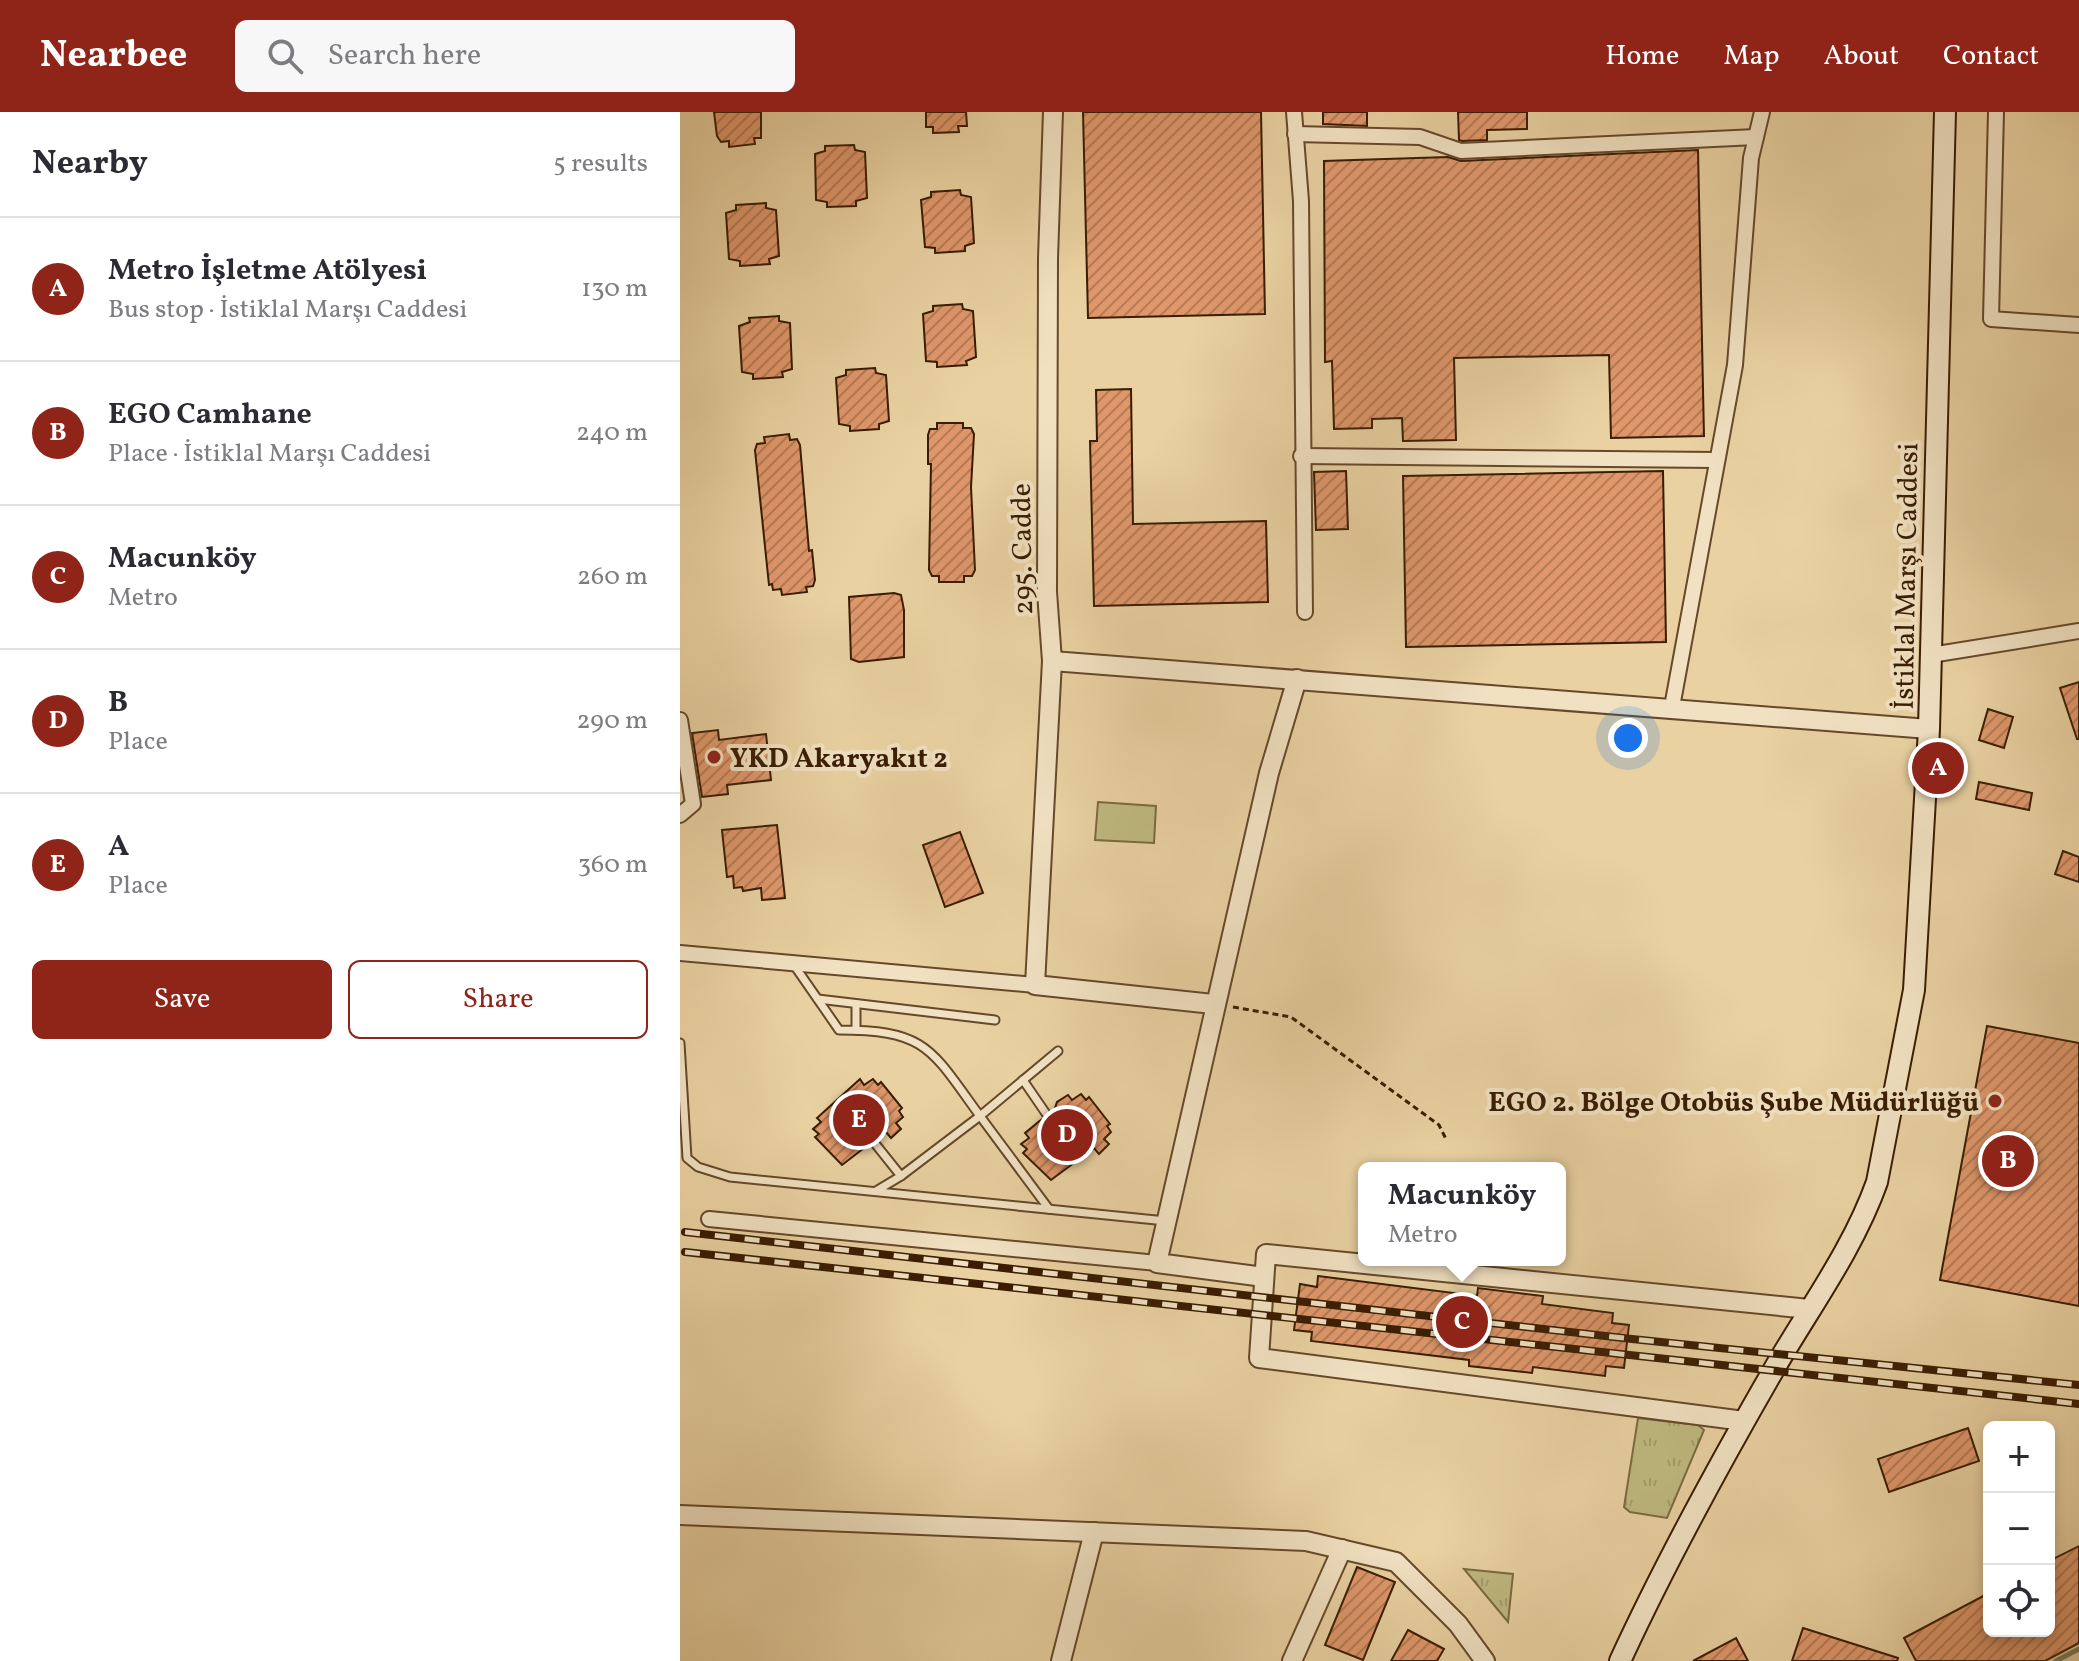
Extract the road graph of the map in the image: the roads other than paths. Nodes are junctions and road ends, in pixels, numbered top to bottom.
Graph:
1 (1053, 112) edge
2 (1294, 112) edge
3 (1762, 112) edge
4 (1945, 112) edge
5 (1996, 112) edge
6 (1295, 134) junction
7 (1756, 137) junction
8 (2079, 325) edge
9 (1301, 456) junction
10 (1717, 460) junction
11 (1305, 612) dead end
12 (2079, 631) edge
13 (1931, 655) junction
14 (1052, 661) junction
15 (1297, 679) junction
16 (1672, 707) junction
17 (680, 720) edge
18 (1929, 729) junction
19 (680, 815) edge
20 (680, 953) edge
21 (792, 963) junction
22 (1035, 985) junction
23 (818, 999) junction
24 (856, 1004) junction
25 (1213, 1004) junction
26 (995, 1020) dead end
27 (856, 1030) junction
28 (680, 1043) edge
29 (1058, 1051) dead end
30 (1023, 1080) junction
31 (1047, 1115) dead end
32 (980, 1116) junction
33 (873, 1141) dead end
34 (901, 1176) junction
35 (876, 1191) junction
36 (1049, 1209) junction
37 (709, 1219) dead end
38 (1166, 1221) junction
39 (1157, 1263) junction
40 (1358, 1263) edge
41 (1384, 1266) edge
42 (1264, 1277) junction
43 (1809, 1309) junction
44 (1744, 1421) junction
45 (680, 1515) edge
46 (1094, 1532) junction
47 (1342, 1549) junction
48 (1472, 1644) junction
49 (1061, 1661) edge
50 (1292, 1661) edge
51 (1463, 1661) edge
52 (1485, 1661) edge
53 (1620, 1661) edge

1 - 14 street, 295. Cadde
2 - 6 street
3 - 7 street
4 - 13 main road, İstiklal Marşı Caddesi
5 - 8 street
6 - 7 street
6 - 9 street
7 - 10 street
9 - 10 street
9 - 11 street
10 - 16 street
12 - 13 street
13 - 18 main road, İstiklal Marşı Caddesi
14 - 15 street
14 - 22 street, 295. Cadde
15 - 16 street
15 - 25 street
16 - 18 street
17 - 19 street
18 - 43 main road, İstiklal Marşı Caddesi
20 - 21 street
21 - 22 street
21 - 23 lane
22 - 25 street
23 - 24 lane
23 - 27 lane
24 - 26 lane
24 - 27 lane
25 - 38 street
27 - 32 lane
28 - 35 lane
29 - 30 lane
30 - 31 lane
30 - 32 lane
32 - 34 lane
32 - 36 lane
33 - 34 lane
34 - 35 lane
35 - 36 lane
36 - 38 lane
37 - 39 street
38 - 39 street
39 - 42 street
40 - 42 street
41 - 43 street
42 - 44 street
43 - 44 main road, İstiklal Marşı Caddesi
44 - 53 main road, İstiklal Marşı Caddesi
45 - 46 street
46 - 47 street
46 - 49 street
47 - 48 street
47 - 50 street
48 - 51 street
48 - 52 street

